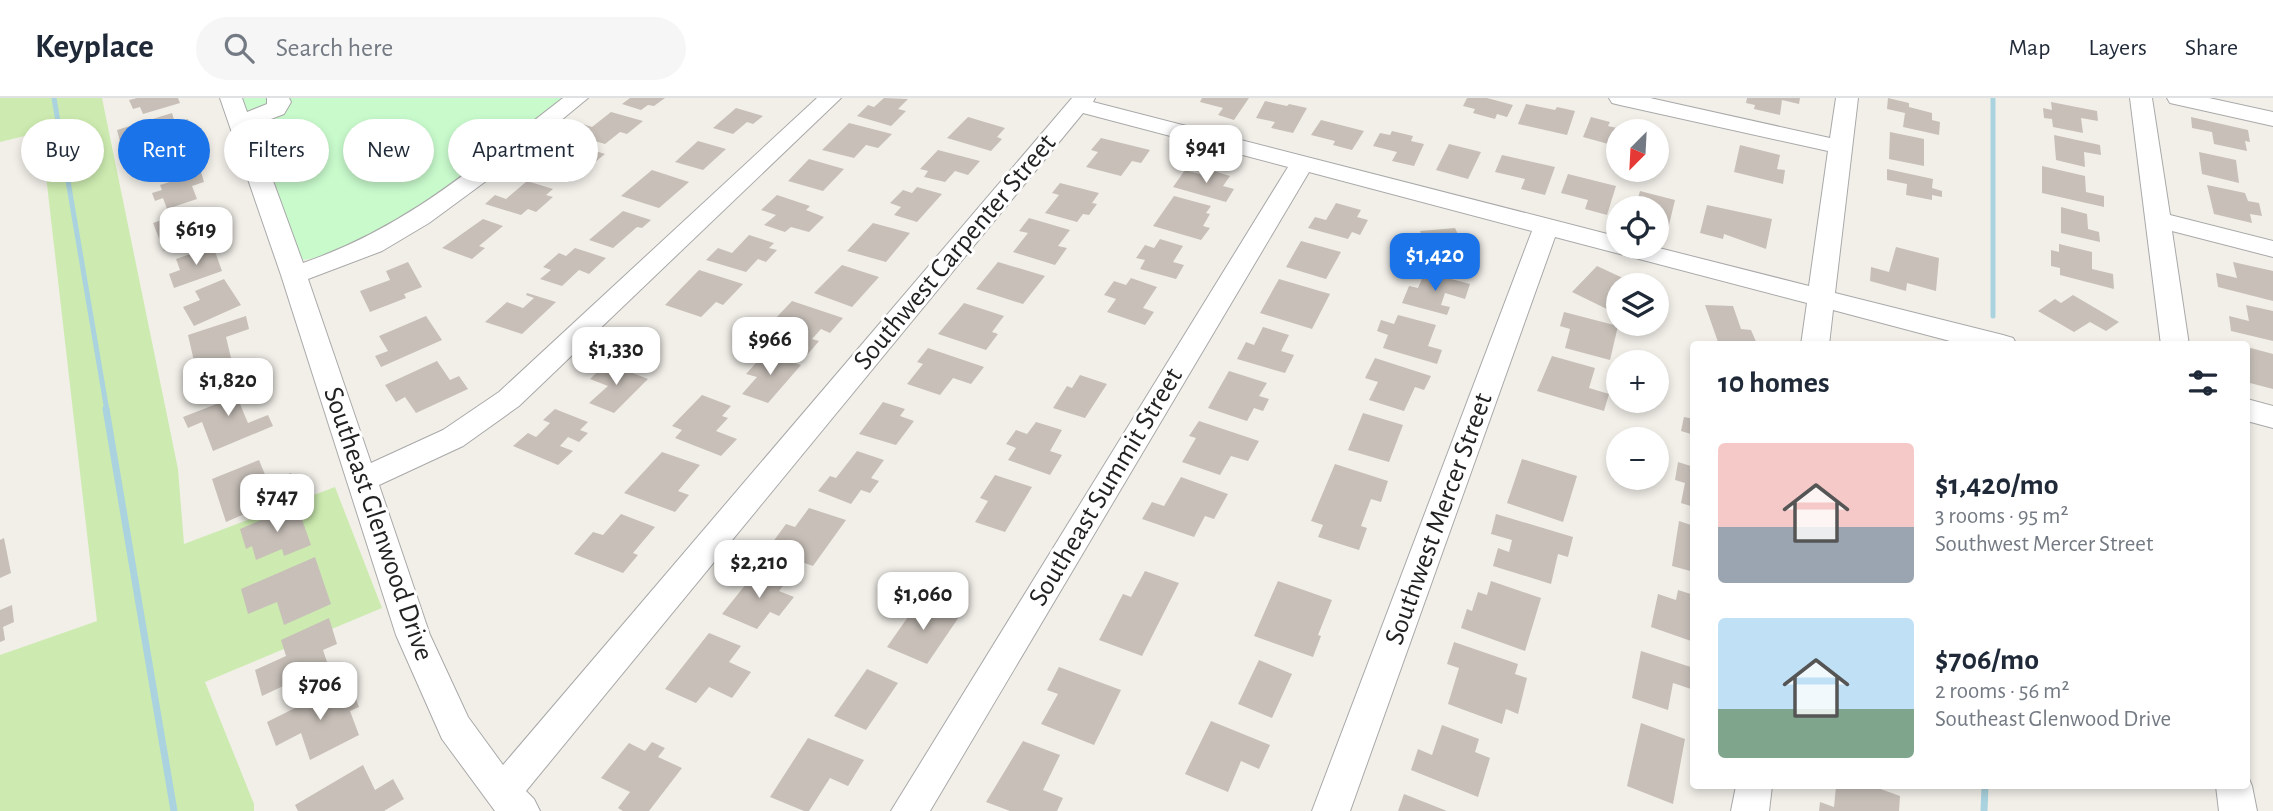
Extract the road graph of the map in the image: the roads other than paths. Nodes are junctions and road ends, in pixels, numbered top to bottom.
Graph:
1 (278, 98) edge
2 (577, 98) edge
3 (830, 98) edge
4 (1620, 98) edge
5 (1847, 98) edge
6 (2141, 98) edge
7 (2178, 98) edge
8 (1081, 101) edge
9 (236, 111) edge
10 (2273, 119) edge
11 (1840, 147) junction
12 (1302, 163) junction
13 (2158, 220) junction
14 (1546, 227) junction
15 (1606, 242) edge
16 (2273, 248) edge
17 (1669, 258) edge
18 (294, 275) junction
19 (1821, 297) junction
20 (1816, 341) edge
21 (1988, 341) edge
22 (2174, 341) edge
23 (2250, 411) edge
24 (2273, 417) edge
25 (362, 480) junction
26 (1754, 789) edge
27 (2234, 789) edge
28 (512, 802) edge
29 (910, 811) edge
30 (1331, 811) edge
31 (1750, 811) edge
32 (2238, 811) edge

1 - 9 street
2 - 18 street
3 - 25 street
4 - 11 street
5 - 11 street
6 - 13 street
7 - 10 street
8 - 12 street
8 - 28 street, Southwest Carpenter Street
9 - 18 street, Southeast Glenwood Drive
11 - 19 street
12 - 14 street
12 - 29 street, Southeast Summit Street
13 - 16 street
13 - 22 street
14 - 15 street
14 - 30 street, Southwest Mercer Street
17 - 19 street
18 - 25 street, Southeast Glenwood Drive
19 - 20 street
19 - 21 street
23 - 24 street
25 - 28 street, Southeast Glenwood Drive
26 - 31 street
27 - 32 street

